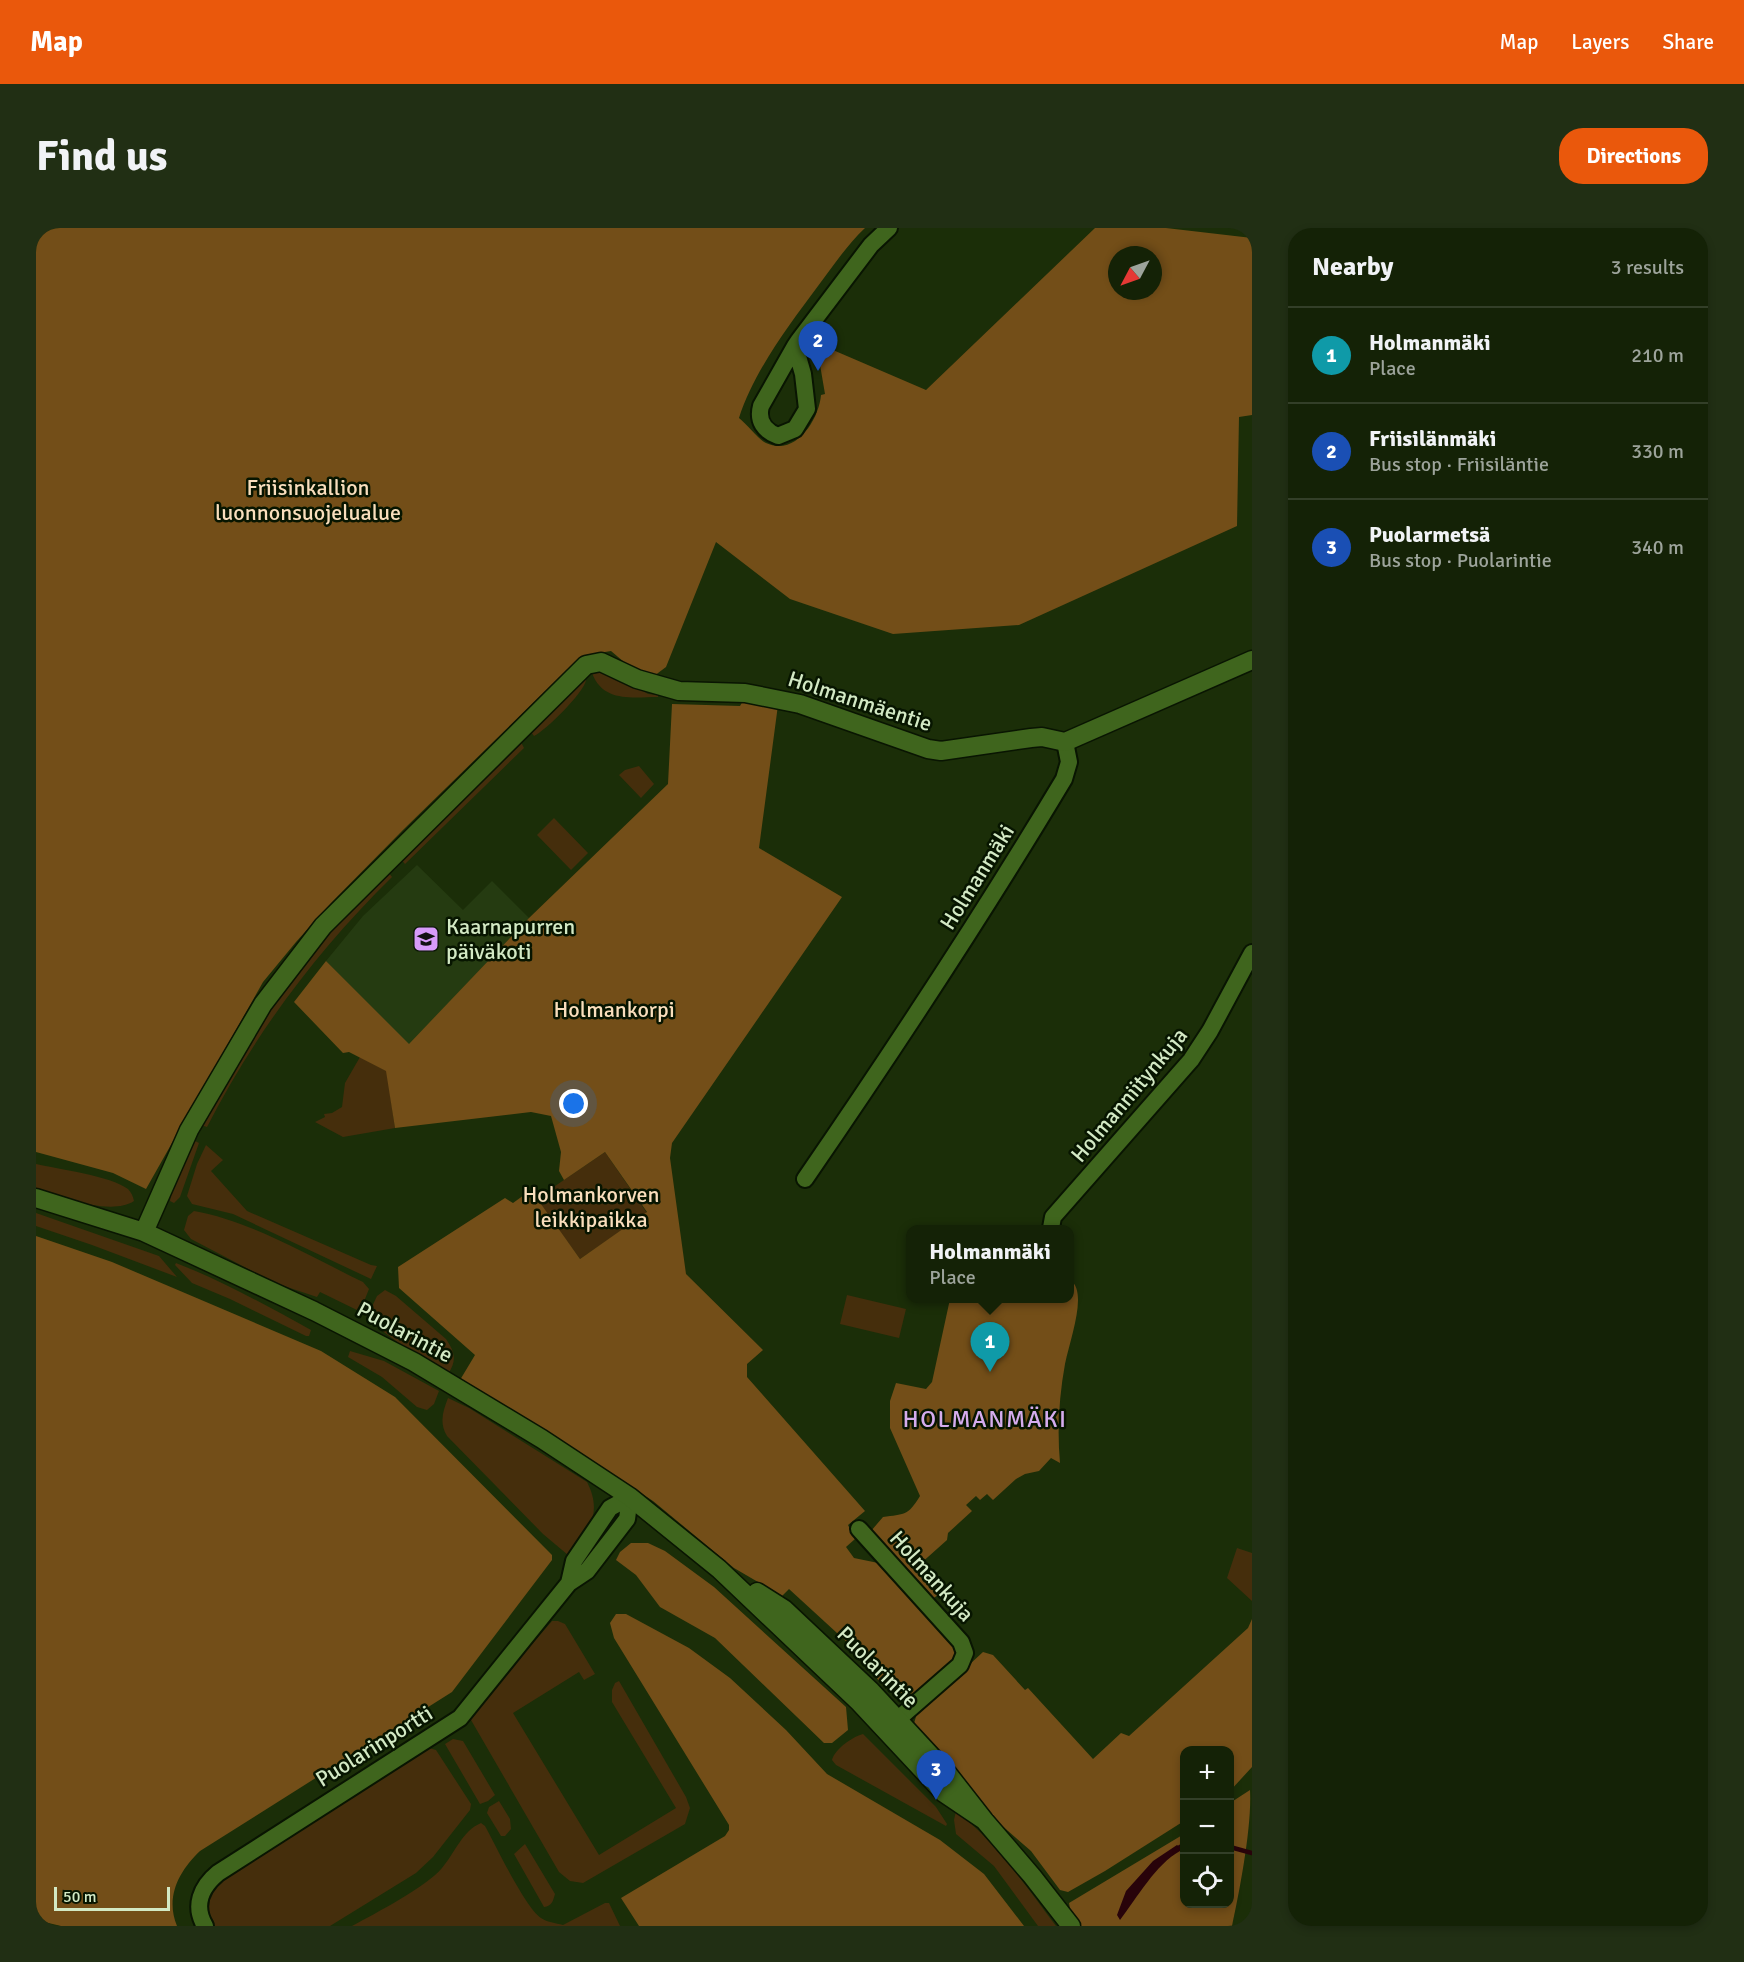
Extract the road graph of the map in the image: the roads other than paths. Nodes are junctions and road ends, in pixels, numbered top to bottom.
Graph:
1 (889, 228) edge
2 (795, 346) junction
3 (1252, 660) edge
4 (1065, 742) junction
5 (1252, 953) edge
6 (805, 1179) dead end
7 (36, 1198) edge
8 (1052, 1225) edge
9 (144, 1232) junction
10 (630, 1497) junction
11 (859, 1528) dead end
12 (892, 1724) junction
13 (205, 1926) edge
14 (1071, 1926) edge

1 - 2 street
2 - 2 street
3 - 4 street
4 - 6 street, Holmanmäki
4 - 9 street, Holmanmäentie
5 - 8 street, Holmanniitynkuja
7 - 9 street, Puolarintie
9 - 10 street, Puolarintie
10 - 12 street, Puolarintie
10 - 13 street, Puolarinportti
11 - 12 street, Holmankuja
12 - 14 street, Puolarintie

